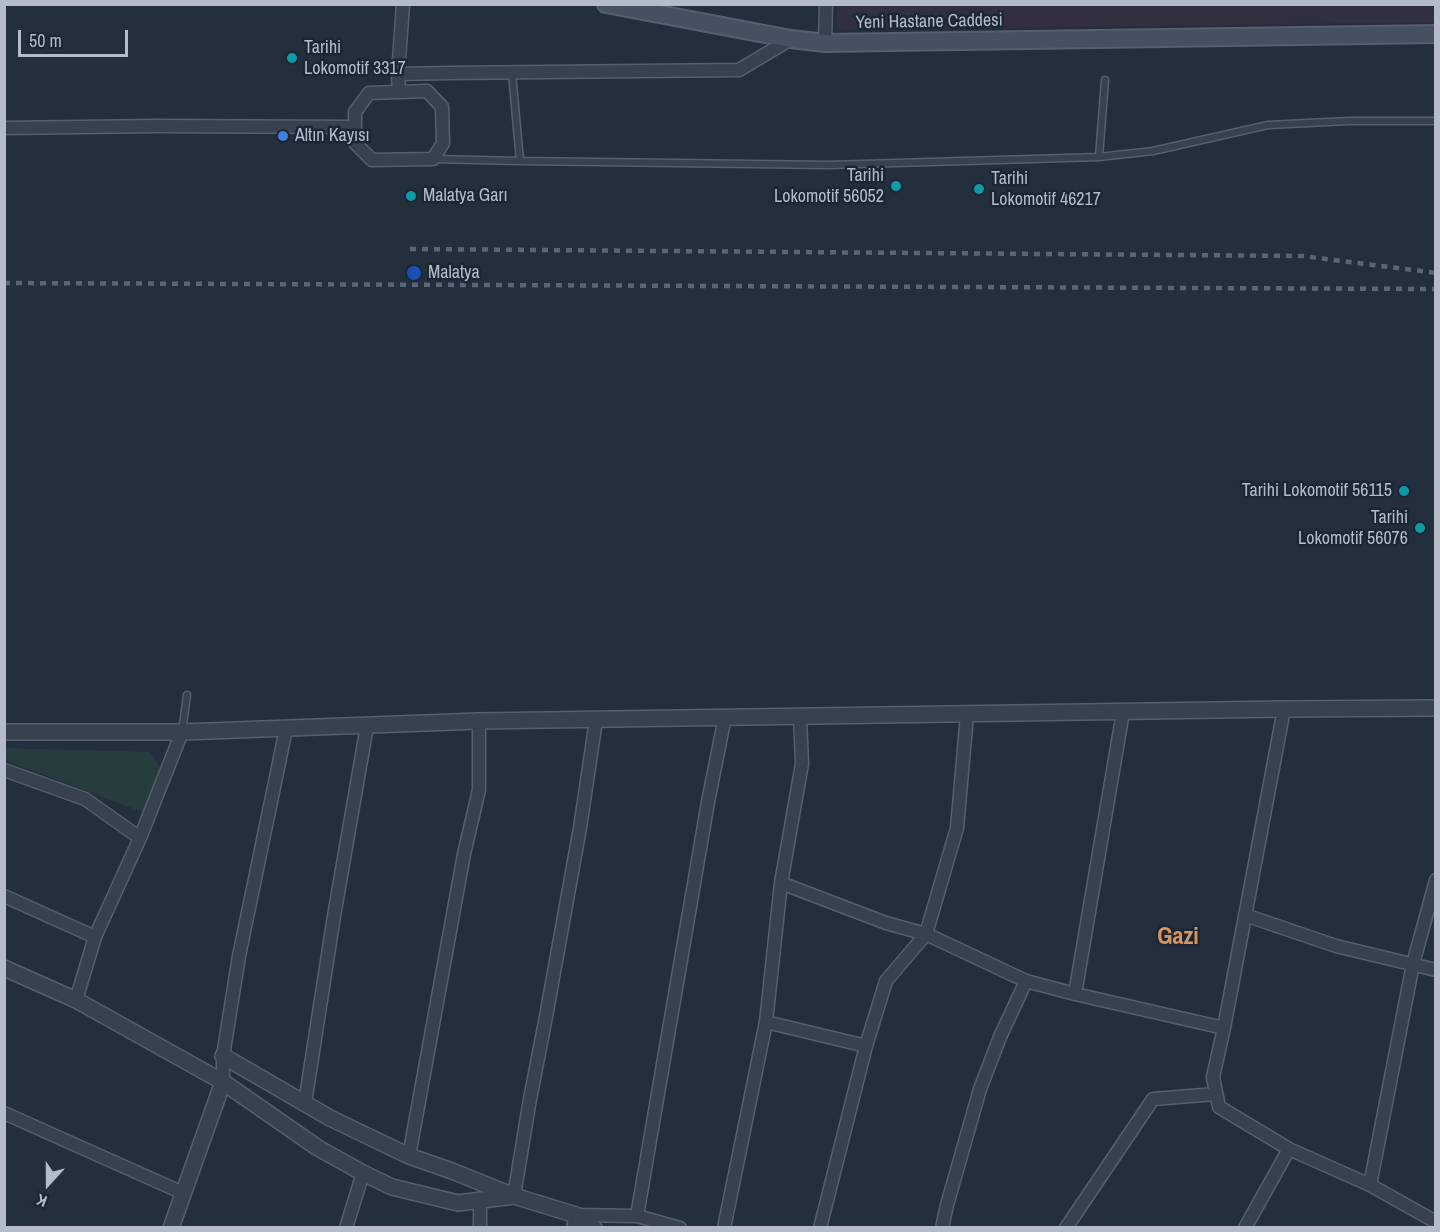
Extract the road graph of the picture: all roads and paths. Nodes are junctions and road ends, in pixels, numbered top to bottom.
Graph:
1 (404, 4) edge
2 (606, 4) edge
3 (826, 4) edge
4 (1436, 34) edge
5 (791, 39) junction
6 (825, 43) junction
7 (512, 73) junction
8 (398, 74) junction
9 (1106, 80) dead end
10 (399, 92) junction
11 (1436, 121) edge
12 (4, 128) edge
13 (355, 128) junction
14 (1099, 158) junction
15 (433, 159) junction
16 (520, 161) junction
17 (188, 695) dead end
18 (1436, 708) edge
19 (1284, 709) junction
20 (1123, 712) junction
21 (967, 715) junction
22 (725, 717) junction
23 (800, 717) junction
24 (596, 720) junction
25 (479, 721) junction
26 (367, 726) junction
27 (286, 729) junction
28 (4, 732) edge
29 (182, 732) junction
30 (4, 770) edge
31 (140, 838) junction
32 (1436, 880) edge
33 (781, 883) junction
34 (4, 896) edge
35 (1245, 915) junction
36 (926, 934) junction
37 (95, 937) junction
38 (1413, 964) junction
39 (4, 968) edge
40 (1436, 970) edge
41 (1026, 981) junction
42 (1075, 994) junction
43 (76, 1000) junction
44 (766, 1022) junction
45 (1224, 1028) junction
46 (866, 1046) junction
47 (223, 1056) junction
48 (223, 1082) junction
49 (1216, 1094) junction
50 (305, 1104) junction
51 (4, 1113) edge
52 (1289, 1149) junction
53 (409, 1156) junction
54 (363, 1173) junction
55 (1370, 1185) junction
56 (183, 1193) junction
57 (514, 1196) junction
58 (480, 1200) junction
59 (637, 1216) junction
60 (575, 1221) edge
61 (1436, 1222) edge
62 (171, 1227) edge
63 (346, 1227) edge
64 (480, 1227) edge
65 (594, 1227) edge
66 (680, 1227) edge
67 (724, 1227) edge
68 (820, 1227) edge
69 (942, 1227) edge
70 (1066, 1227) edge
71 (1245, 1227) edge

1 - 8 street
2 - 5 main road, Yeni Hastane Caddesi
3 - 6 street
4 - 6 main road, Yeni Hastane Caddesi
5 - 6 main road, Yeni Hastane Caddesi
5 - 7 street
7 - 8 street
7 - 16 lane
8 - 10 street
9 - 14 lane
10 - 13 street
10 - 15 street
11 - 14 lane
12 - 13 street
13 - 15 street
14 - 16 lane
15 - 16 lane
17 - 29 lane
18 - 19 street
19 - 20 street
19 - 35 street
20 - 21 street
20 - 42 street
21 - 23 street
21 - 36 street
22 - 23 street
22 - 24 street
22 - 59 street
23 - 33 street
24 - 25 street
24 - 57 street
25 - 26 street
25 - 53 street
26 - 27 street
26 - 50 street
27 - 29 street
27 - 47 street
28 - 29 street
29 - 31 street
30 - 31 street
31 - 37 street
32 - 38 street
33 - 36 street
33 - 44 street
34 - 37 street
35 - 38 street
35 - 45 street
36 - 41 street
36 - 46 street
37 - 43 street
38 - 40 street
38 - 55 street
39 - 43 street
41 - 42 street
41 - 69 street
42 - 45 street
43 - 48 street
44 - 46 street
44 - 67 street
45 - 49 street
46 - 68 street
47 - 48 street
47 - 50 street
48 - 54 street
48 - 56 street
49 - 52 street
49 - 70 street
50 - 53 street
51 - 56 street
52 - 55 street
52 - 71 street
53 - 57 street
54 - 58 street
54 - 63 street
55 - 61 street
56 - 62 street
57 - 58 street
57 - 60 street
58 - 64 street
59 - 60 street
59 - 66 street
60 - 65 street

